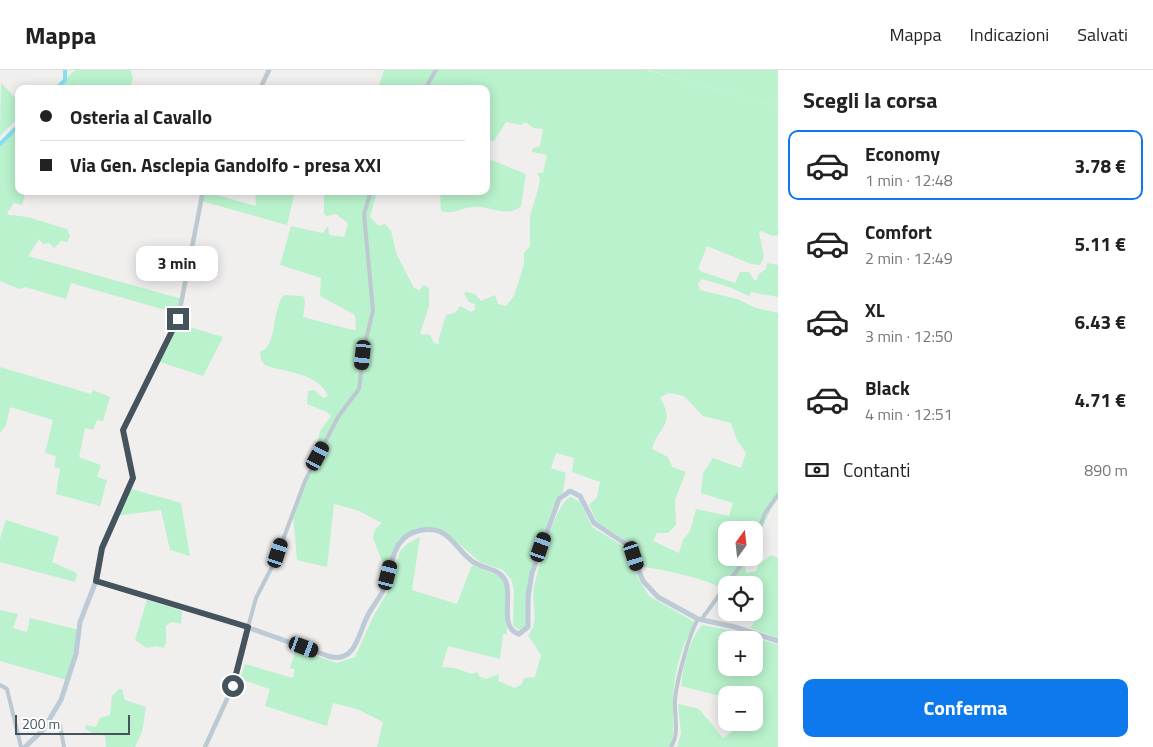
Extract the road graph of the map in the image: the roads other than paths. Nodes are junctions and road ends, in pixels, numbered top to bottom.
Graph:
1 (269, 70) edge
2 (436, 70) edge
3 (262, 85) edge
4 (427, 85) edge
5 (202, 195) edge
6 (370, 195) edge
7 (778, 495) edge
8 (762, 521) edge
9 (740, 566) edge
10 (96, 581) junction
11 (700, 620) junction
12 (248, 627) junction
13 (778, 641) edge
14 (0, 686) edge
15 (50, 720) junction
16 (21, 747) edge
17 (25, 747) edge
18 (64, 747) edge
19 (205, 747) edge
20 (671, 747) edge

1 - 3 street
2 - 4 street
5 - 10 street
6 - 12 street
7 - 8 street
9 - 11 street
10 - 12 main road
10 - 15 main road
11 - 12 main road
11 - 13 main road
11 - 20 street
12 - 19 street
14 - 16 street
15 - 17 main road
15 - 18 street

